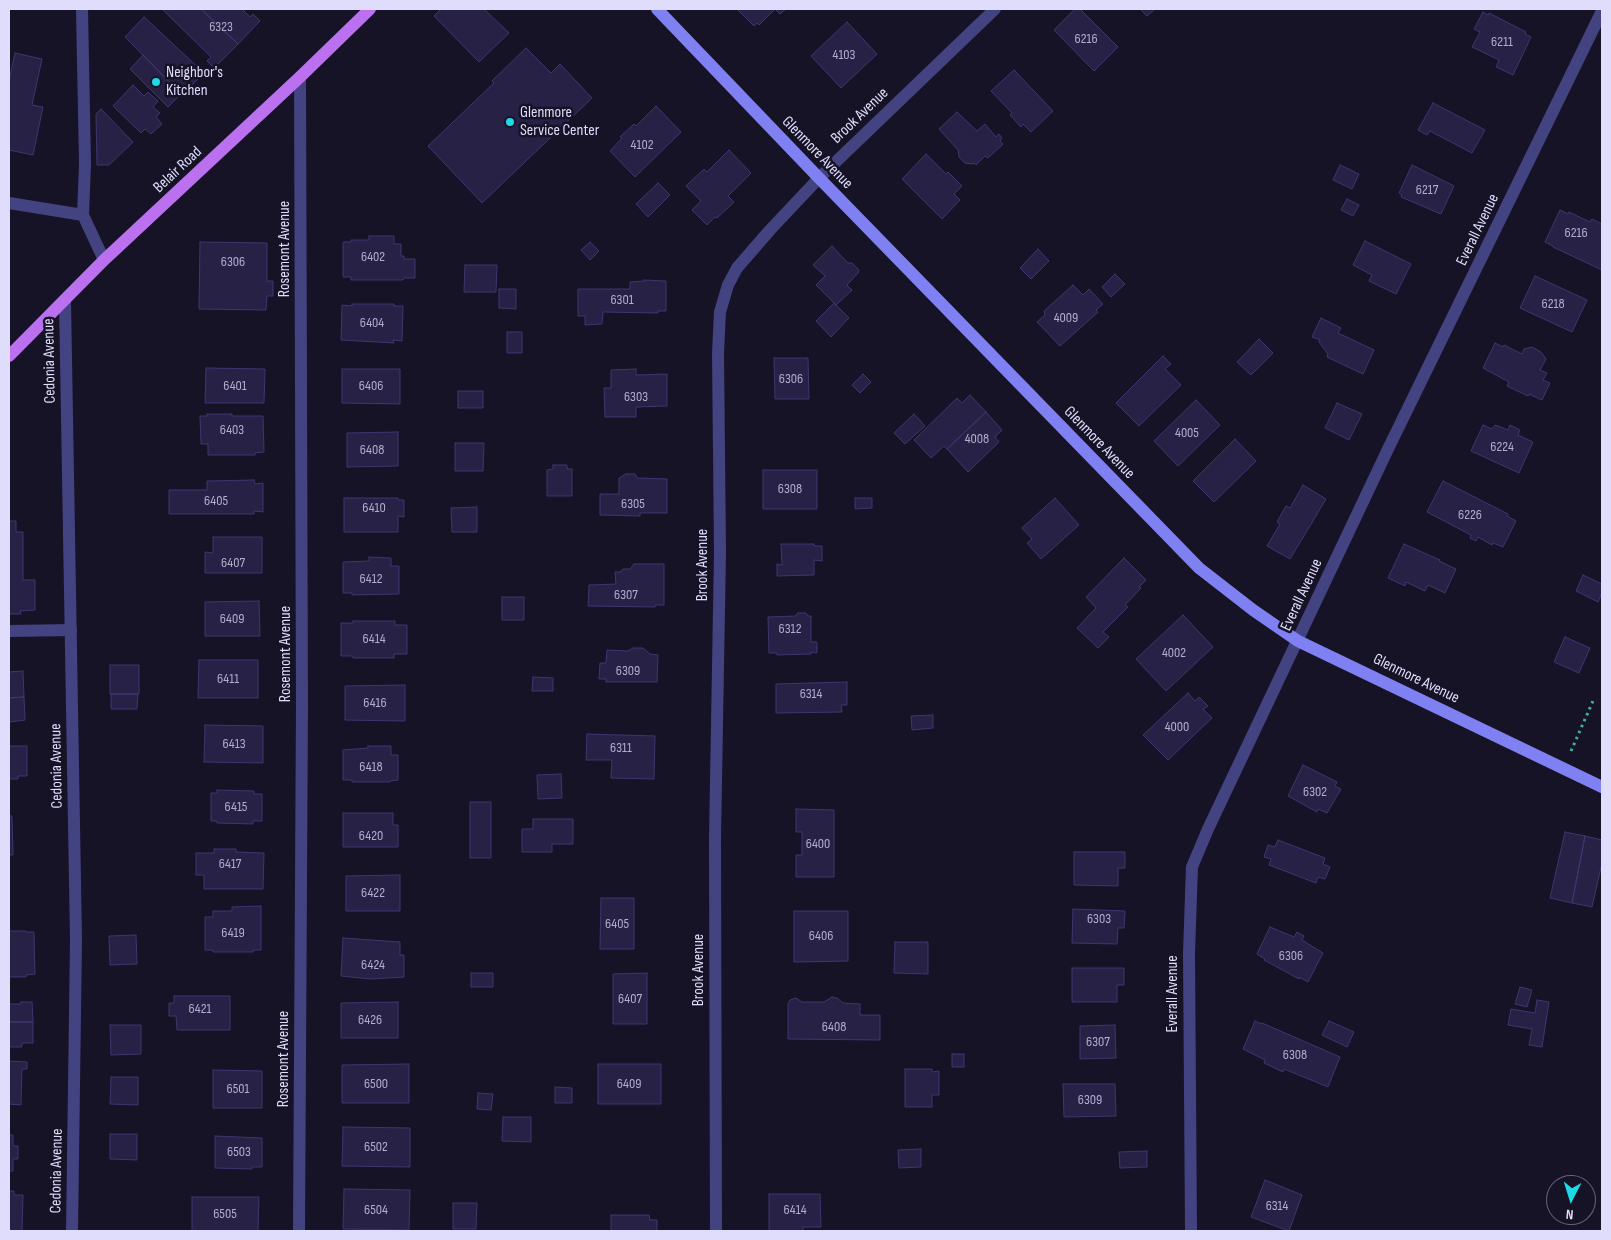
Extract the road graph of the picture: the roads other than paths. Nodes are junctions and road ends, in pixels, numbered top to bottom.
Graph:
1 (82, 9) edge
2 (370, 9) edge
3 (656, 9) edge
4 (995, 9) edge
5 (1602, 10) edge
6 (300, 78) junction
7 (819, 178) junction
8 (9, 203) edge
9 (83, 215) junction
10 (104, 260) junction
11 (65, 300) junction
12 (9, 356) edge
13 (71, 630) junction
14 (9, 631) edge
15 (1298, 641) junction
16 (1602, 787) edge
17 (72, 1231) edge
18 (299, 1231) edge
19 (716, 1231) edge
20 (1191, 1231) edge

1 - 9 street
2 - 6 main road, Belair Road
3 - 7 street, Glenmore Avenue
4 - 7 street, Brook Avenue
5 - 15 street, Everall Avenue
6 - 10 main road, Belair Road
6 - 18 street, Rosemont Avenue
7 - 15 street, Glenmore Avenue
7 - 19 street, Brook Avenue
8 - 9 street
9 - 10 street
10 - 11 main road, Belair Road
11 - 12 main road, Belair Road
11 - 13 street, Cedonia Avenue
13 - 14 street
13 - 17 street, Cedonia Avenue
15 - 16 street, Glenmore Avenue
15 - 20 street, Everall Avenue

